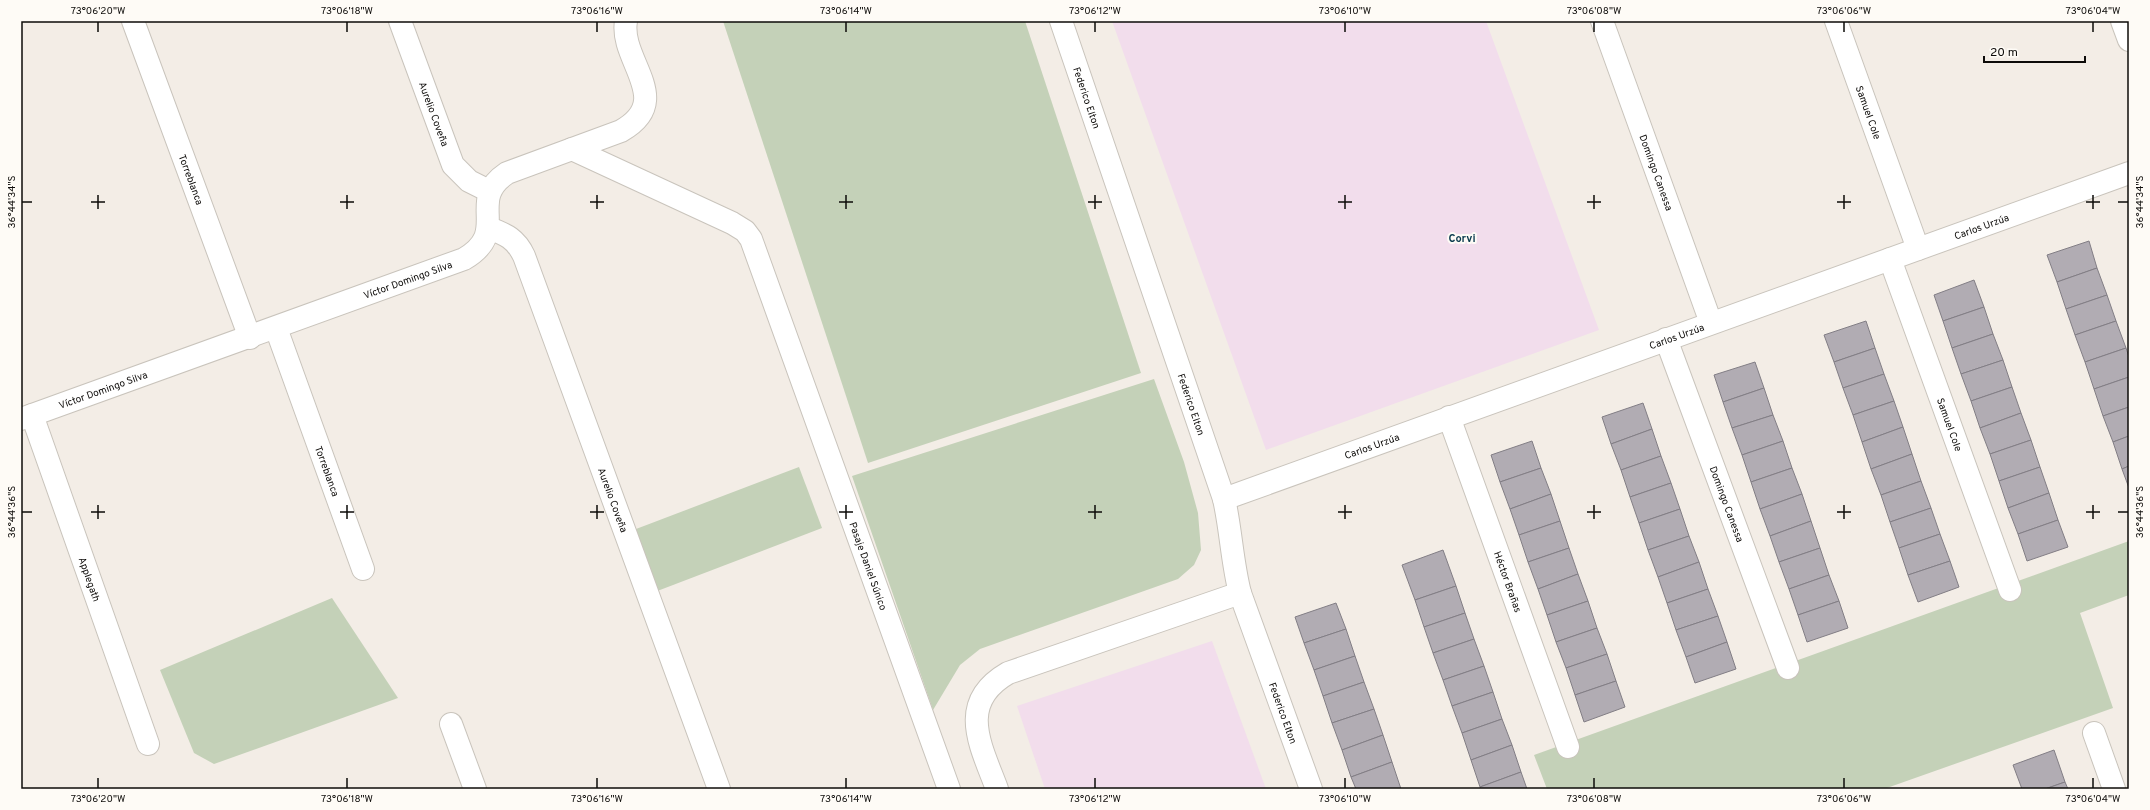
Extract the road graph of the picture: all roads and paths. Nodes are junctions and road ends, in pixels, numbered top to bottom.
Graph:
1 (133, 21) edge
2 (400, 21) edge
3 (626, 21) edge
4 (1061, 21) edge
5 (1602, 21) edge
6 (1836, 21) edge
7 (2122, 21) edge
8 (2129, 40) edge
9 (572, 149) junction
10 (2129, 173) edge
11 (489, 191) junction
12 (488, 228) junction
13 (1918, 249) junction
14 (1890, 259) junction
15 (1711, 323) junction
16 (276, 328) junction
17 (250, 338) junction
18 (1666, 339) junction
19 (26, 417) edge
20 (1449, 417) junction
21 (1224, 499) junction
22 (363, 569) dead end
23 (2010, 590) dead end
24 (1240, 592) junction
25 (1788, 668) dead end
26 (451, 724) dead end
27 (2094, 733) dead end
28 (148, 744) dead end
29 (1568, 746) dead end
30 (475, 789) edge
31 (720, 789) edge
32 (949, 789) edge
33 (997, 789) edge
34 (1310, 789) edge
35 (2114, 789) edge

1 - 17 street, Torreblanca
2 - 11 street, Aurelio Coveña
3 - 9 street
4 - 21 street, Federico Elton
5 - 15 street, Domingo Canessa
6 - 13 street, Samuel Cole
7 - 8 street
9 - 11 street
9 - 32 street, Pasaje Daniel Súnico
10 - 13 street, Carlos Urzúa
11 - 12 street, Víctor Domingo Silva
12 - 16 street, Víctor Domingo Silva
12 - 31 street, Aurelio Coveña
13 - 14 street, Carlos Urzúa
14 - 15 street, Carlos Urzúa
14 - 23 street, Samuel Cole
15 - 18 street, Carlos Urzúa
16 - 17 street, Víctor Domingo Silva
16 - 22 street, Torreblanca
17 - 19 street, Víctor Domingo Silva
18 - 20 street, Carlos Urzúa
18 - 25 street, Domingo Canessa
19 - 28 street, Applegath
20 - 21 street, Carlos Urzúa
20 - 29 street, Héctor Brañas
21 - 24 street, Federico Elton
24 - 33 street
24 - 34 street, Federico Elton
26 - 30 street
27 - 35 street

